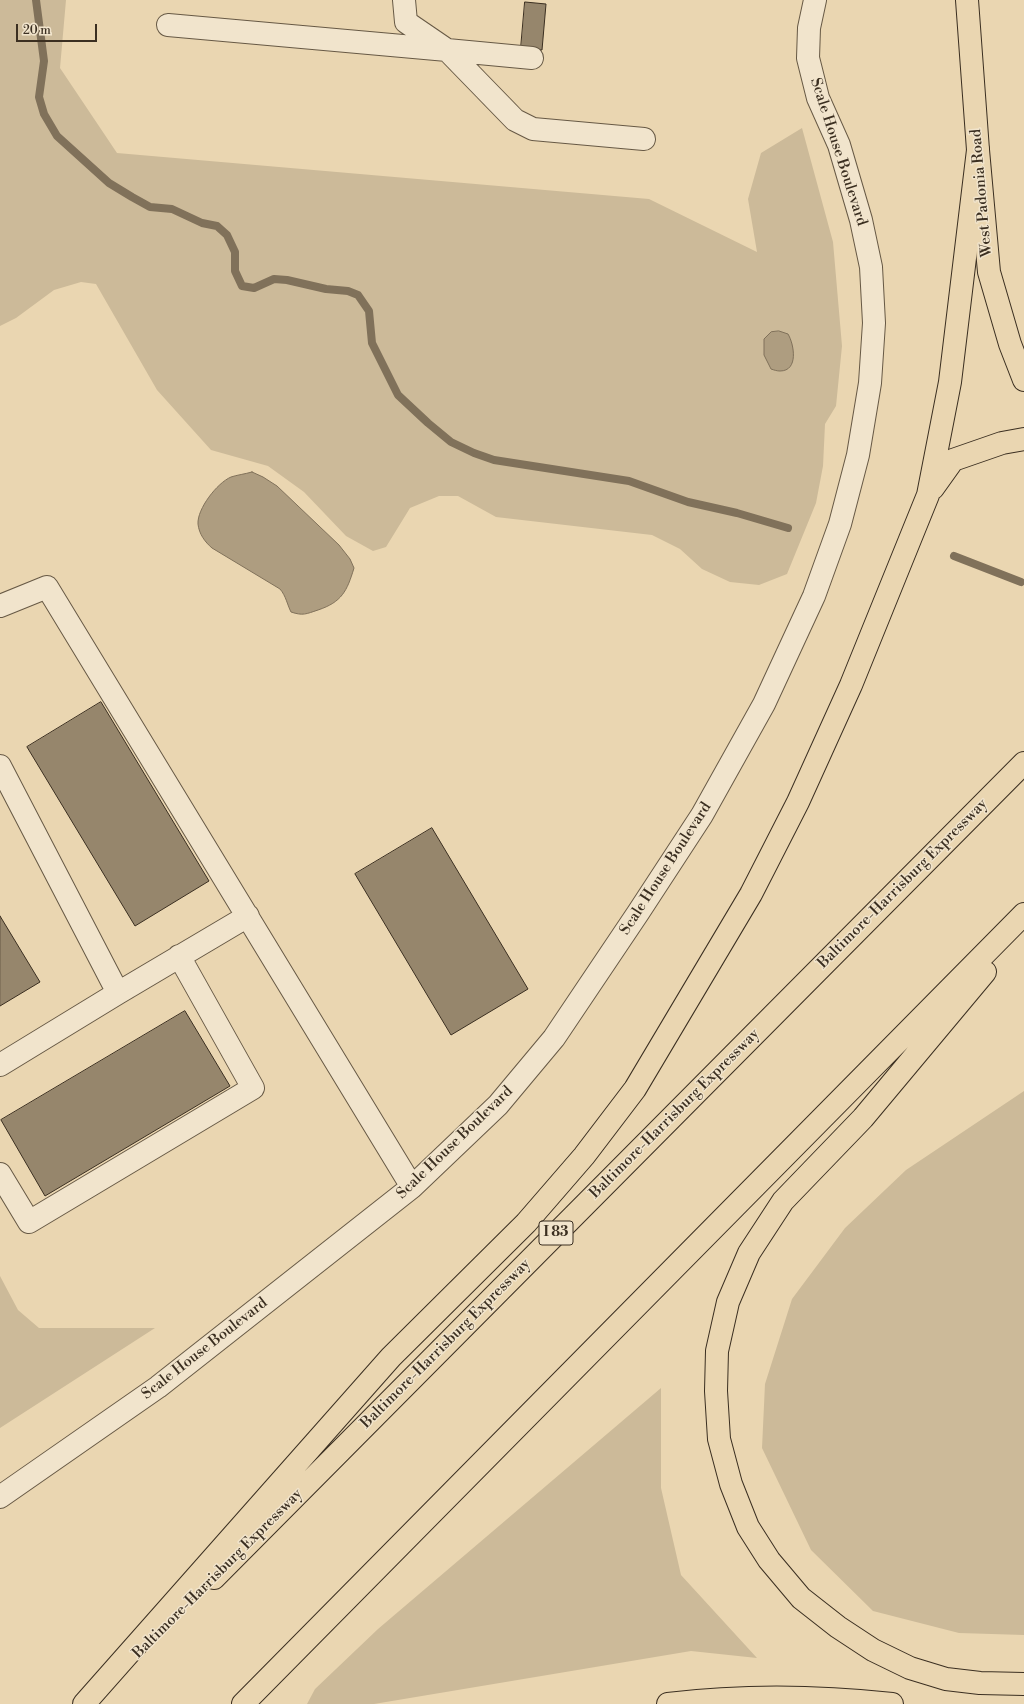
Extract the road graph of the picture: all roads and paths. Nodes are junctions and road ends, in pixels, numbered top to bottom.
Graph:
1 (404, 0) edge
2 (815, 0) edge
3 (967, 0) edge
4 (168, 26) dead end
5 (447, 50) junction
6 (532, 58) dead end
7 (644, 139) dead end
8 (978, 150) junction
9 (1024, 380) edge
10 (1024, 439) edge
11 (928, 495) junction
12 (0, 606) edge
13 (1024, 763) edge
14 (0, 766) edge
15 (1024, 914) edge
16 (248, 916) junction
17 (1024, 925) edge
18 (179, 956) junction
19 (118, 993) junction
20 (0, 1065) edge
21 (0, 1174) edge
22 (412, 1187) junction
23 (0, 1498) edge
24 (1024, 1684) edge
25 (84, 1704) edge
26 (89, 1704) edge
27 (243, 1704) edge
28 (668, 1704) edge
29 (892, 1704) edge

1 - 5 lane
2 - 22 lane, Scale House Boulevard
3 - 8 main road, West Padonia Road
4 - 5 lane
5 - 6 lane
5 - 7 lane
8 - 9 main road, West Padonia Road
8 - 11 main road
10 - 11 main road
11 - 25 main road
12 - 16 lane
13 - 26 main road, Baltimore-Harrisburg Expressway / I 83
14 - 19 lane
15 - 27 main road
16 - 18 lane
16 - 22 lane
17 - 24 main road
18 - 19 lane
18 - 21 lane
19 - 20 lane
22 - 23 lane, Scale House Boulevard
28 - 29 main road

